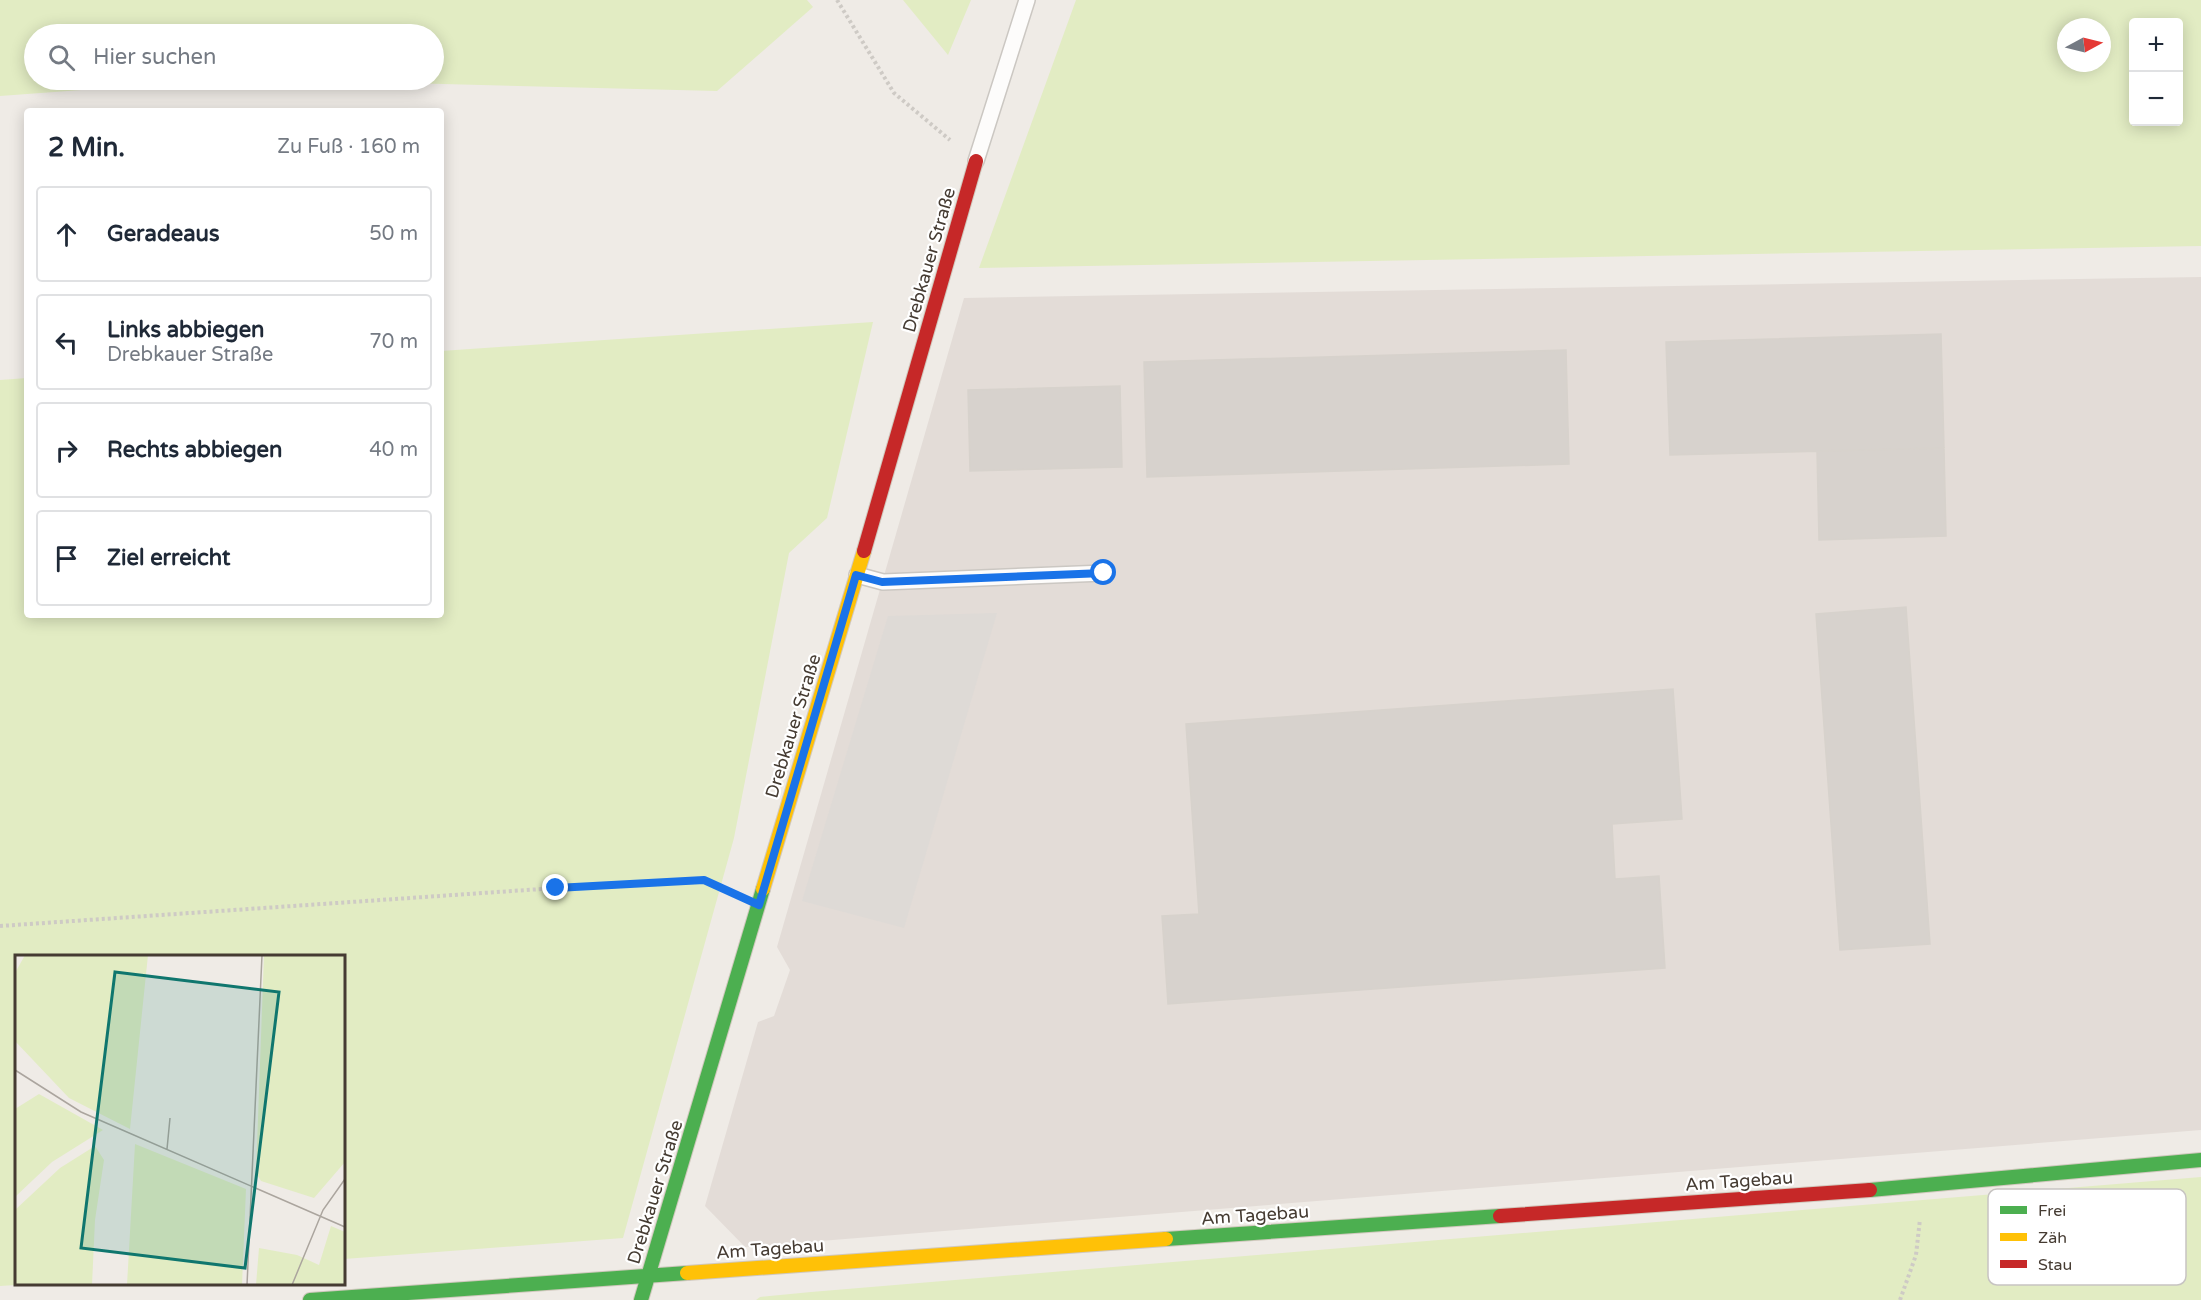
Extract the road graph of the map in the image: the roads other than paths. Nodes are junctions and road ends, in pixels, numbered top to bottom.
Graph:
1 (1027, 0) edge
2 (976, 161) joint
3 (1104, 573) dead end
4 (856, 575) junction
5 (2201, 1160) edge
6 (648, 1275) junction
7 (310, 1300) edge
8 (641, 1300) edge

1 - 2 lane
2 - 4 street, Drebkauer Straße
3 - 4 lane
4 - 6 street, Drebkauer Straße
5 - 6 street, Am Tagebau
6 - 7 street, Am Tagebau
6 - 8 street, Drebkauer Straße

